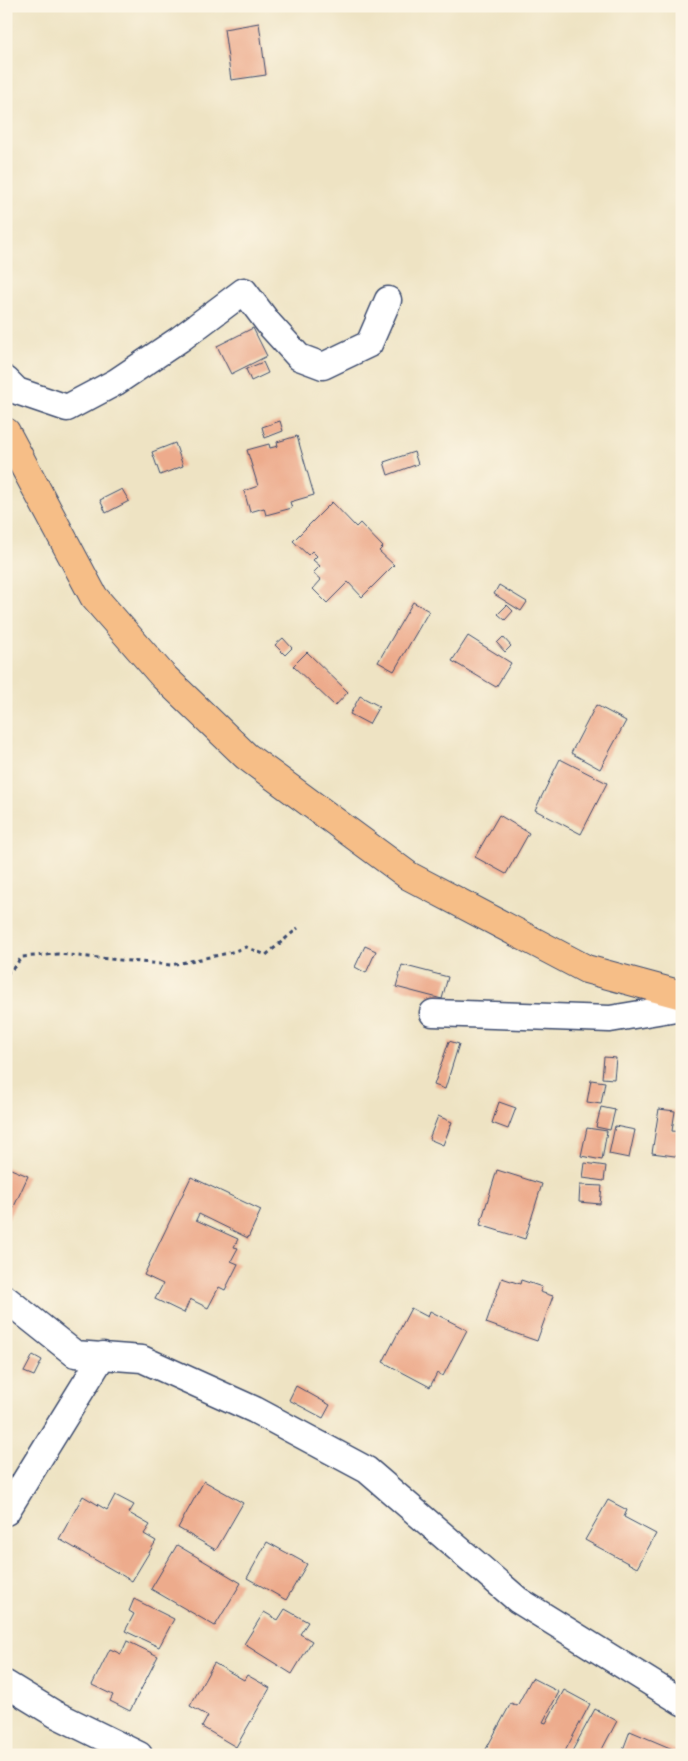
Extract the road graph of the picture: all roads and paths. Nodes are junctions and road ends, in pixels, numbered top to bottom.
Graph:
1 (388, 300) dead end
2 (6, 380) edge
3 (6, 432) edge
4 (298, 928) dead end
5 (6, 972) edge
6 (682, 995) edge
7 (682, 1007) edge
8 (433, 1013) dead end
9 (6, 1300) edge
10 (102, 1355) junction
11 (6, 1512) edge
12 (6, 1684) edge
13 (682, 1702) edge
14 (139, 1755) edge

1 - 2 street
3 - 6 main road
4 - 5 path
7 - 8 street
9 - 10 street
10 - 11 street
10 - 13 street
12 - 14 street

